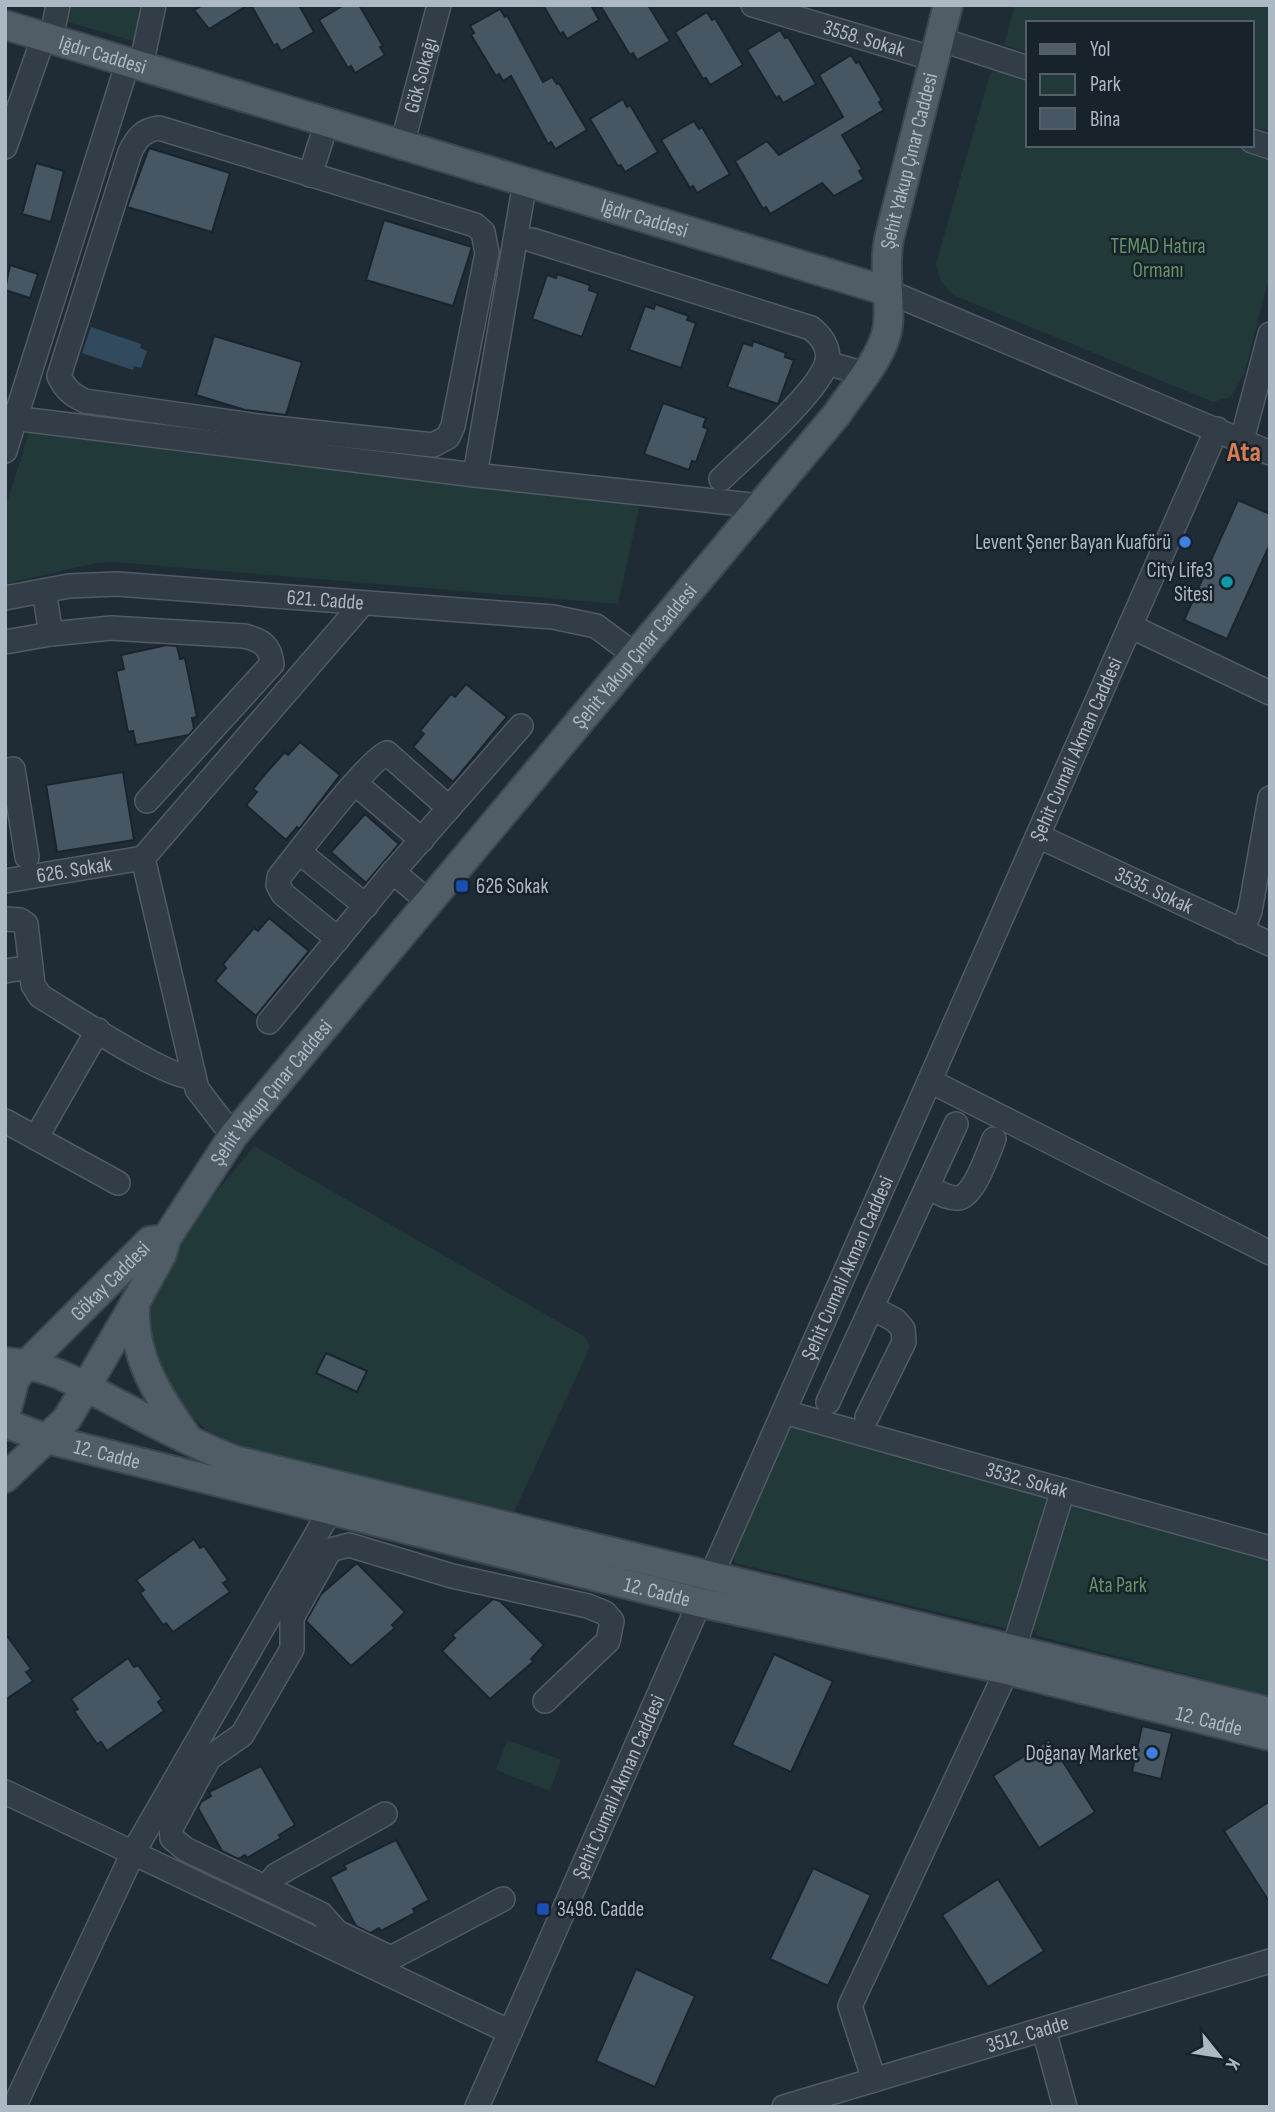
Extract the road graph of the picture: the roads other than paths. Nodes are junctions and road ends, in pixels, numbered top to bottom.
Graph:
1 (58, 5) edge
2 (154, 5) edge
3 (439, 5) edge
4 (753, 5) edge
5 (948, 5) edge
6 (5, 25) edge
7 (48, 38) junction
8 (936, 49) junction
9 (135, 64) junction
10 (1026, 68) edge
11 (327, 122) junction
12 (402, 145) junction
13 (5, 147) edge
14 (310, 175) junction
15 (525, 182) junction
16 (532, 240) dead end
17 (887, 291) junction
18 (1270, 334) edge
19 (827, 363) junction
20 (864, 374) junction
21 (10, 418) edge
22 (1217, 429) junction
23 (1242, 440) junction
24 (5, 451) edge
25 (1270, 453) edge
26 (475, 475) junction
27 (721, 479) dead end
28 (760, 506) junction
29 (44, 591) junction
30 (5, 598) edge
31 (363, 603) junction
32 (1130, 626) junction
33 (51, 634) junction
34 (5, 642) edge
35 (635, 655) junction
36 (1270, 693) edge
37 (521, 726) dead end
38 (5, 771) edge
39 (356, 784) junction
40 (1270, 798) edge
41 (147, 801) dead end
42 (449, 808) junction
43 (1038, 836) junction
44 (422, 840) junction
45 (299, 852) junction
46 (27, 857) dead end
47 (143, 858) junction
48 (393, 872) junction
49 (5, 881) edge
50 (429, 902) junction
51 (366, 906) junction
52 (5, 919) edge
53 (1242, 932) junction
54 (338, 939) junction
55 (1270, 944) edge
56 (31, 967) junction
57 (5, 971) edge
58 (269, 1022) dead end
59 (98, 1030) junction
60 (194, 1077) junction
61 (930, 1081) junction
62 (5, 1121) edge
63 (956, 1124) dead end
64 (233, 1136) junction
65 (36, 1138) junction
66 (994, 1139) dead end
67 (118, 1183) dead end
68 (927, 1187) junction
69 (166, 1239) junction
70 (860, 1239) junction
71 (1270, 1253) edge
72 (895, 1255) junction
73 (135, 1303) junction
74 (872, 1308) junction
75 (16, 1363) edge
76 (84, 1387) junction
77 (828, 1402) dead end
78 (784, 1412) junction
79 (5, 1416) edge
80 (867, 1417) dead end
81 (5, 1423) edge
82 (47, 1439) junction
83 (190, 1442) junction
84 (5, 1478) edge
85 (1063, 1490) junction
86 (331, 1509) junction
87 (460, 1541) junction
88 (1270, 1548) edge
89 (452, 1576) junction
90 (704, 1590) junction
91 (1010, 1659) junction
92 (545, 1701) dead end
93 (1270, 1712) edge
94 (1270, 1736) edge
95 (5, 1792) edge
96 (385, 1814) dead end
97 (133, 1853) junction
98 (267, 1887) junction
99 (503, 1899) dead end
100 (302, 1905) junction
101 (290, 1928) junction
102 (1270, 1961) edge
103 (1044, 2030) junction
104 (510, 2032) junction
105 (874, 2080) junction
106 (13, 2107) edge
107 (477, 2107) edge
108 (784, 2107) edge
109 (1065, 2107) edge

1 - 7 street
2 - 9 street
3 - 12 street, Gök Sokağı
4 - 8 street, 3558. Sokak
5 - 8 main road, Şehit Yakup Çınar Caddesi
6 - 7 main road, Iğdır Caddesi
7 - 9 main road, Iğdır Caddesi
7 - 13 street
8 - 10 street, 3558. Sokak
8 - 17 main road, Şehit Yakup Çınar Caddesi
9 - 11 main road, Iğdır Caddesi
9 - 21 street
11 - 12 main road, Iğdır Caddesi
11 - 14 street
12 - 15 main road, Iğdır Caddesi
14 - 14 street
15 - 17 main road, Iğdır Caddesi
15 - 26 street
16 - 19 street
17 - 20 main road, Şehit Yakup Çınar Caddesi
17 - 22 street, Iğdır Caddesi
18 - 23 street
19 - 20 street
19 - 27 street
20 - 28 main road, Şehit Yakup Çınar Caddesi
21 - 24 street
21 - 26 street
22 - 23 street, Iğdır Caddesi
22 - 32 street, Şehit Cumali Akman Caddesi
23 - 25 street, Iğdır Caddesi
26 - 28 street
28 - 35 main road, Şehit Yakup Çınar Caddesi
29 - 30 street, 621. Cadde
29 - 31 street, 621. Cadde
29 - 33 street
31 - 35 street, 621. Cadde
31 - 47 street
32 - 36 street
32 - 43 street, Şehit Cumali Akman Caddesi
33 - 34 street
33 - 41 street
35 - 50 main road, Şehit Yakup Çınar Caddesi
37 - 42 street
38 - 46 street
39 - 42 street
39 - 44 street
39 - 45 street
40 - 53 street
42 - 44 street
43 - 53 street, 3535. Sokak
43 - 61 street, Şehit Cumali Akman Caddesi
44 - 48 street
45 - 51 street
45 - 54 street
47 - 49 street, 626. Sokak
47 - 60 street
48 - 50 street
48 - 51 street
50 - 64 main road, Şehit Yakup Çınar Caddesi
51 - 54 street
52 - 56 street
53 - 55 street, 3535. Sokak
54 - 58 street
56 - 57 street
56 - 59 street
59 - 60 street
59 - 65 street
60 - 64 street
61 - 70 street, Şehit Cumali Akman Caddesi
61 - 71 street
62 - 65 street
63 - 68 street
64 - 69 main road, Şehit Yakup Çınar Caddesi
65 - 67 street
66 - 68 street
68 - 72 street
69 - 73 main road, Gökay Caddesi
69 - 75 main road, Gökay Caddesi
70 - 72 street
70 - 78 street, Şehit Cumali Akman Caddesi
72 - 74 street
73 - 76 main road, Gökay Caddesi
73 - 83 main road
74 - 77 street
74 - 80 street
75 - 76 main road, 12. Cadde
75 - 79 main road, Gökay Caddesi
76 - 82 main road, Gökay Caddesi
76 - 83 main road, 12. Cadde
78 - 85 street, 3532. Sokak
78 - 90 street, Şehit Cumali Akman Caddesi
81 - 82 main road, 12. Cadde
82 - 84 main road
82 - 86 main road, 12. Cadde
83 - 90 main road, 12. Cadde
85 - 88 street, 3532. Sokak
85 - 91 street
86 - 87 main road, 12. Cadde
86 - 97 street
87 - 89 street
87 - 90 main road, 12. Cadde
89 - 92 street
89 - 98 street
90 - 91 main road, 12. Cadde
90 - 104 street, Şehit Cumali Akman Caddesi
91 - 93 main road, 12. Cadde
91 - 94 main road, 12. Cadde
91 - 105 street
95 - 97 street
96 - 98 street
97 - 101 street
97 - 106 street
98 - 100 street
99 - 100 street
100 - 101 street
101 - 104 street
102 - 103 street, 3512. Cadde
103 - 105 street, 3512. Cadde
103 - 109 street
104 - 107 street, Şehit Cumali Akman Caddesi
105 - 108 street, 3512. Cadde

